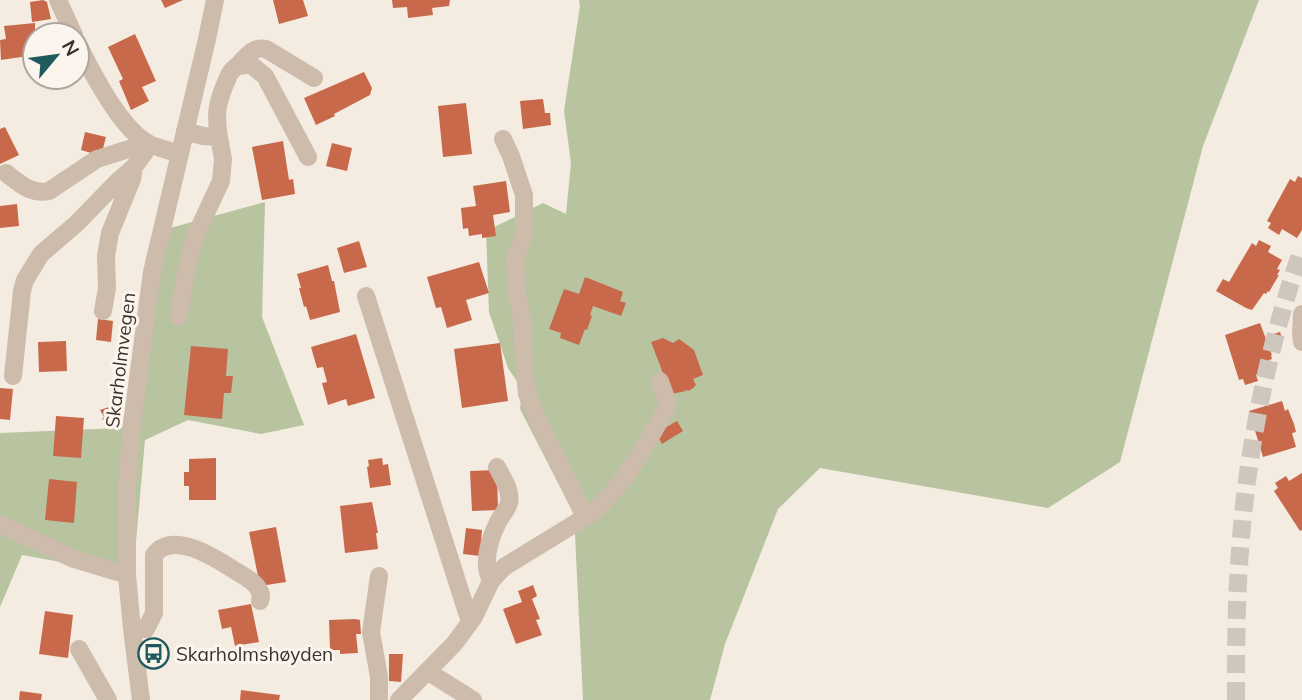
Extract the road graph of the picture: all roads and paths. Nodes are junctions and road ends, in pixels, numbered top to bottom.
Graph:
1 (58, 0) edge
2 (215, 0) edge
3 (68, 21) edge
4 (238, 66) junction
5 (91, 67) edge
6 (314, 78) dead end
7 (184, 131) junction
8 (219, 137) junction
9 (503, 139) dead end
10 (148, 143) junction
11 (180, 155) junction
12 (308, 158) dead end
13 (134, 167) junction
14 (6, 173) dead end
15 (366, 296) dead end
16 (103, 311) dead end
17 (1302, 314) edge
18 (179, 317) dead end
19 (1302, 342) edge
20 (13, 376) dead end
21 (660, 381) dead end
22 (497, 467) dead end
23 (585, 517) junction
24 (0, 524) edge
25 (127, 575) junction
26 (379, 576) dead end
27 (491, 581) junction
28 (260, 601) dead end
29 (470, 622) junction
30 (132, 629) junction
31 (79, 649) dead end
32 (427, 671) junction
33 (108, 700) edge
34 (141, 700) edge
35 (379, 700) edge
36 (399, 700) edge
37 (473, 700) edge

1 - 3 street
2 - 7 street, Skarholmvegen
4 - 6 street
4 - 8 street
4 - 12 street
5 - 10 street
7 - 8 street
7 - 11 street, Skarholmvegen
8 - 18 street
9 - 23 street
10 - 11 street
10 - 13 street, Skarholmvegen
10 - 14 street
11 - 25 street, Skarholmvegen
13 - 16 street, Skarholmvegen
13 - 20 street, Skarholmvegen
15 - 29 street
17 - 19 street
21 - 23 street
22 - 27 street
23 - 27 street
24 - 25 street
25 - 30 street, Skarholmvegen
26 - 35 street
27 - 29 street
28 - 30 street
29 - 32 street
30 - 34 street, Skarholmvegen
31 - 33 street
32 - 36 street
32 - 37 street

